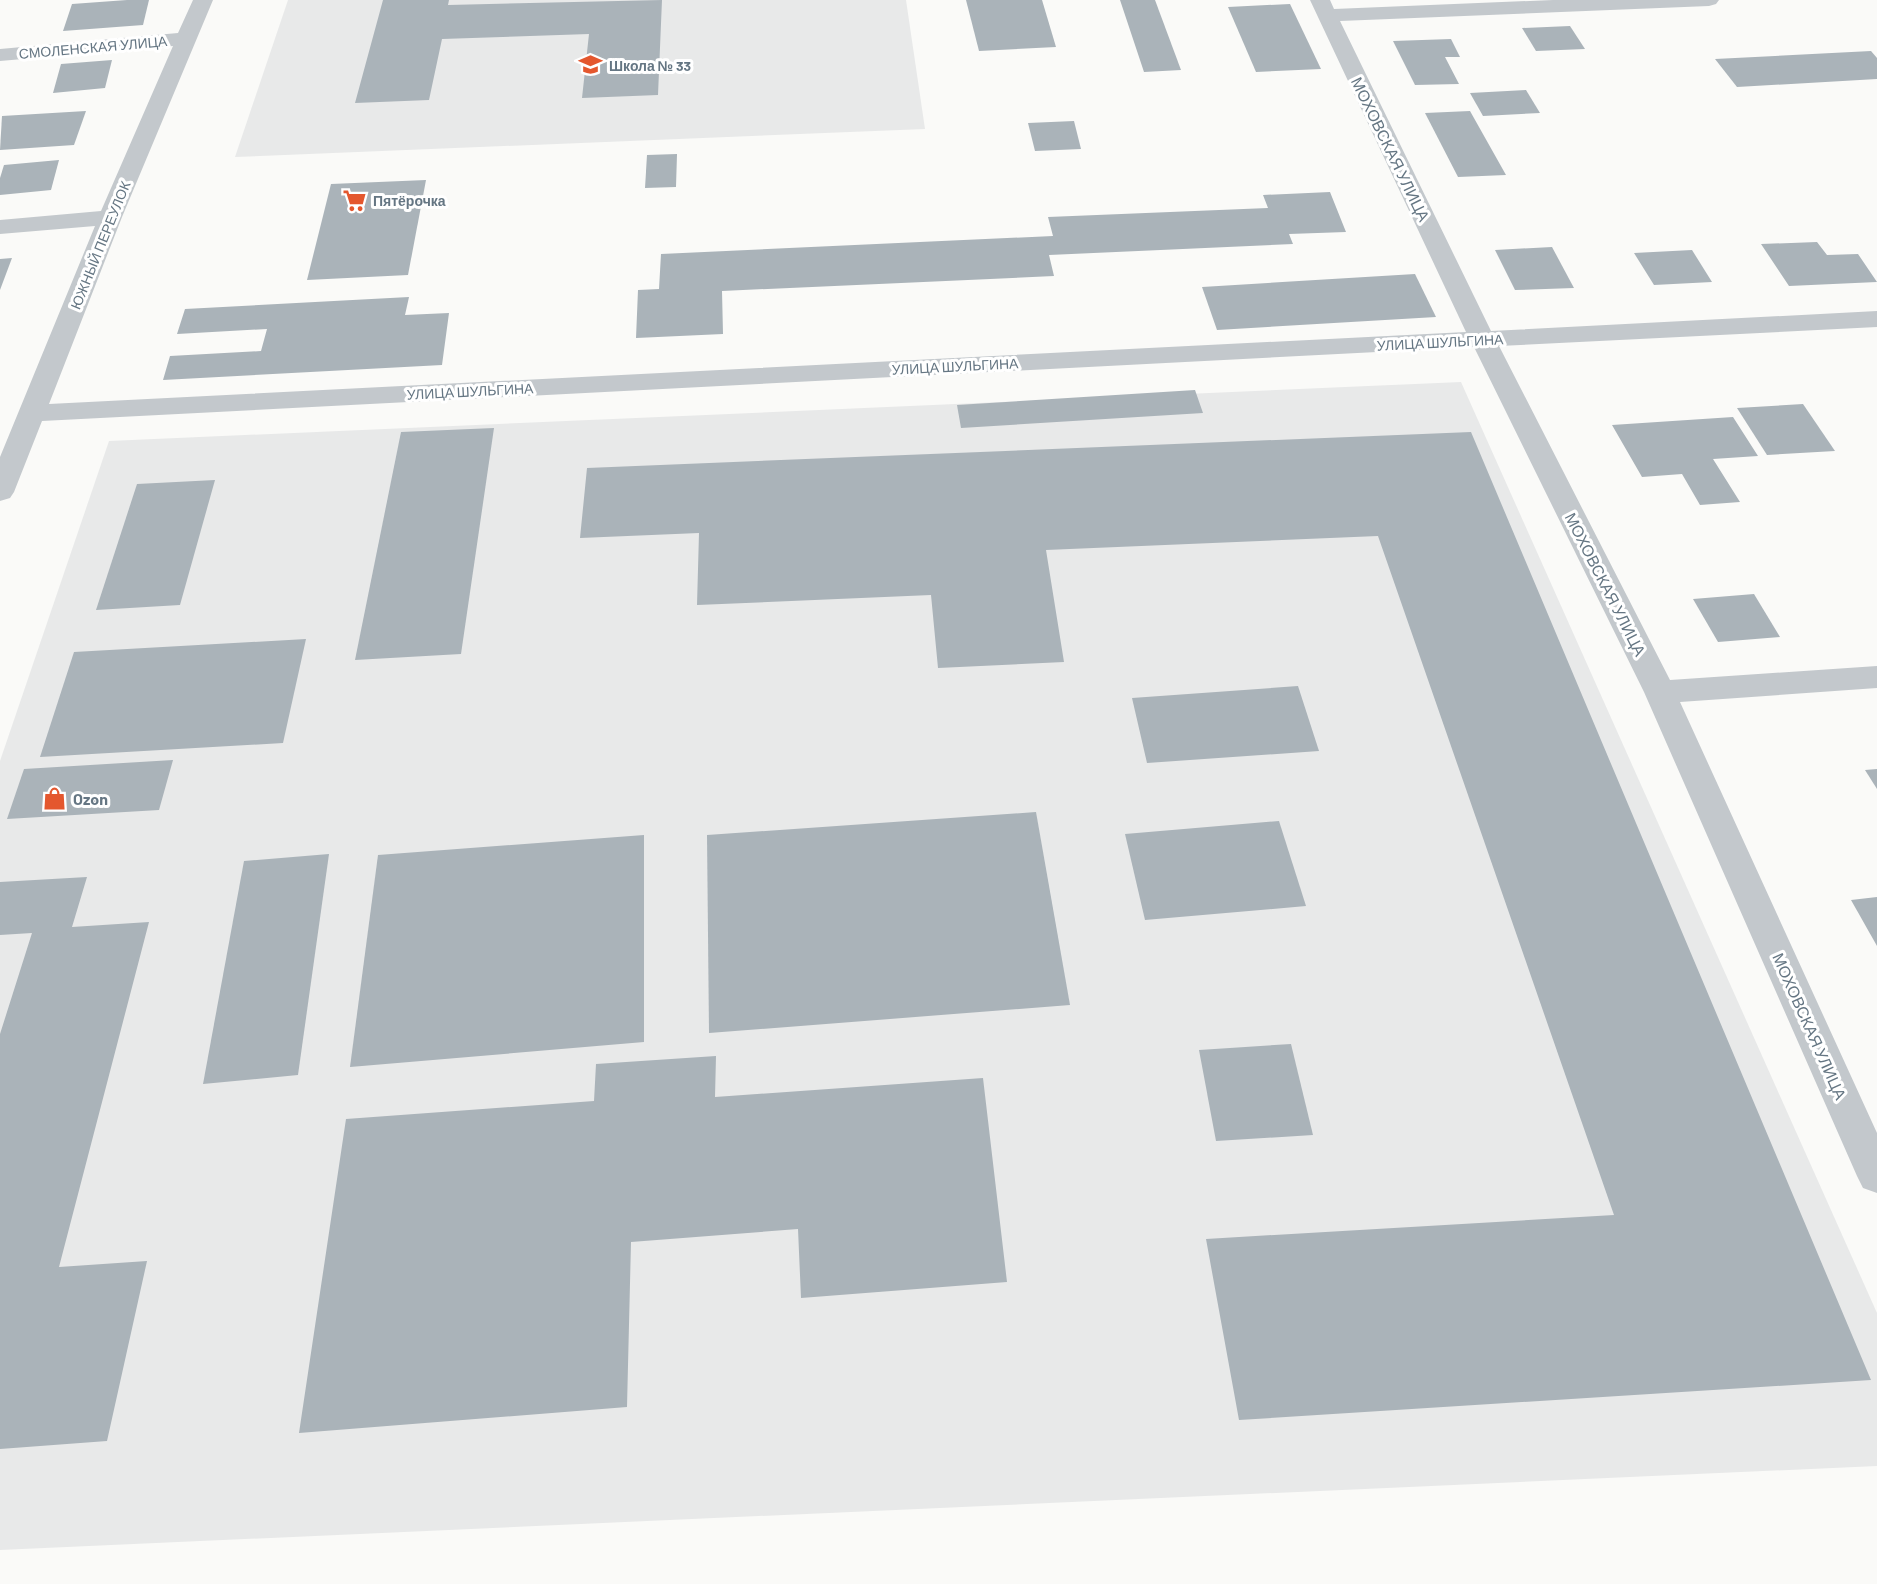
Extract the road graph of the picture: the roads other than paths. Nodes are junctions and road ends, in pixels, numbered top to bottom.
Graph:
1 (203, 0) edge
2 (1709, 0) edge
3 (1323, 8) edge
4 (186, 39) junction
5 (0, 56) edge
6 (110, 217) junction
7 (0, 227) edge
8 (1877, 319) edge
9 (1483, 340) junction
10 (33, 413) junction
11 (6, 465) edge
12 (0, 492) edge
13 (1877, 676) edge
14 (1660, 692) junction
15 (1877, 1176) edge

1 - 4 street, ЮЖНЫЙ ПЕРЕУЛОК
2 - 3 street
3 - 9 street, МОХОВСКАЯ УЛИЦА
4 - 5 street, СМОЛЕНСКАЯ УЛИЦА
4 - 6 street, ЮЖНЫЙ ПЕРЕУЛОК
6 - 7 street
6 - 10 street, ЮЖНЫЙ ПЕРЕУЛОК
8 - 9 street, УЛИЦА ШУЛЬГИНА
9 - 10 street, УЛИЦА ШУЛЬГИНА
9 - 14 street, МОХОВСКАЯ УЛИЦА
10 - 11 street, ЮЖНЫЙ ПЕРЕУЛОК
11 - 12 street, ЮЖНЫЙ ПЕРЕУЛОК
13 - 14 street
14 - 15 street, МОХОВСКАЯ УЛИЦА

